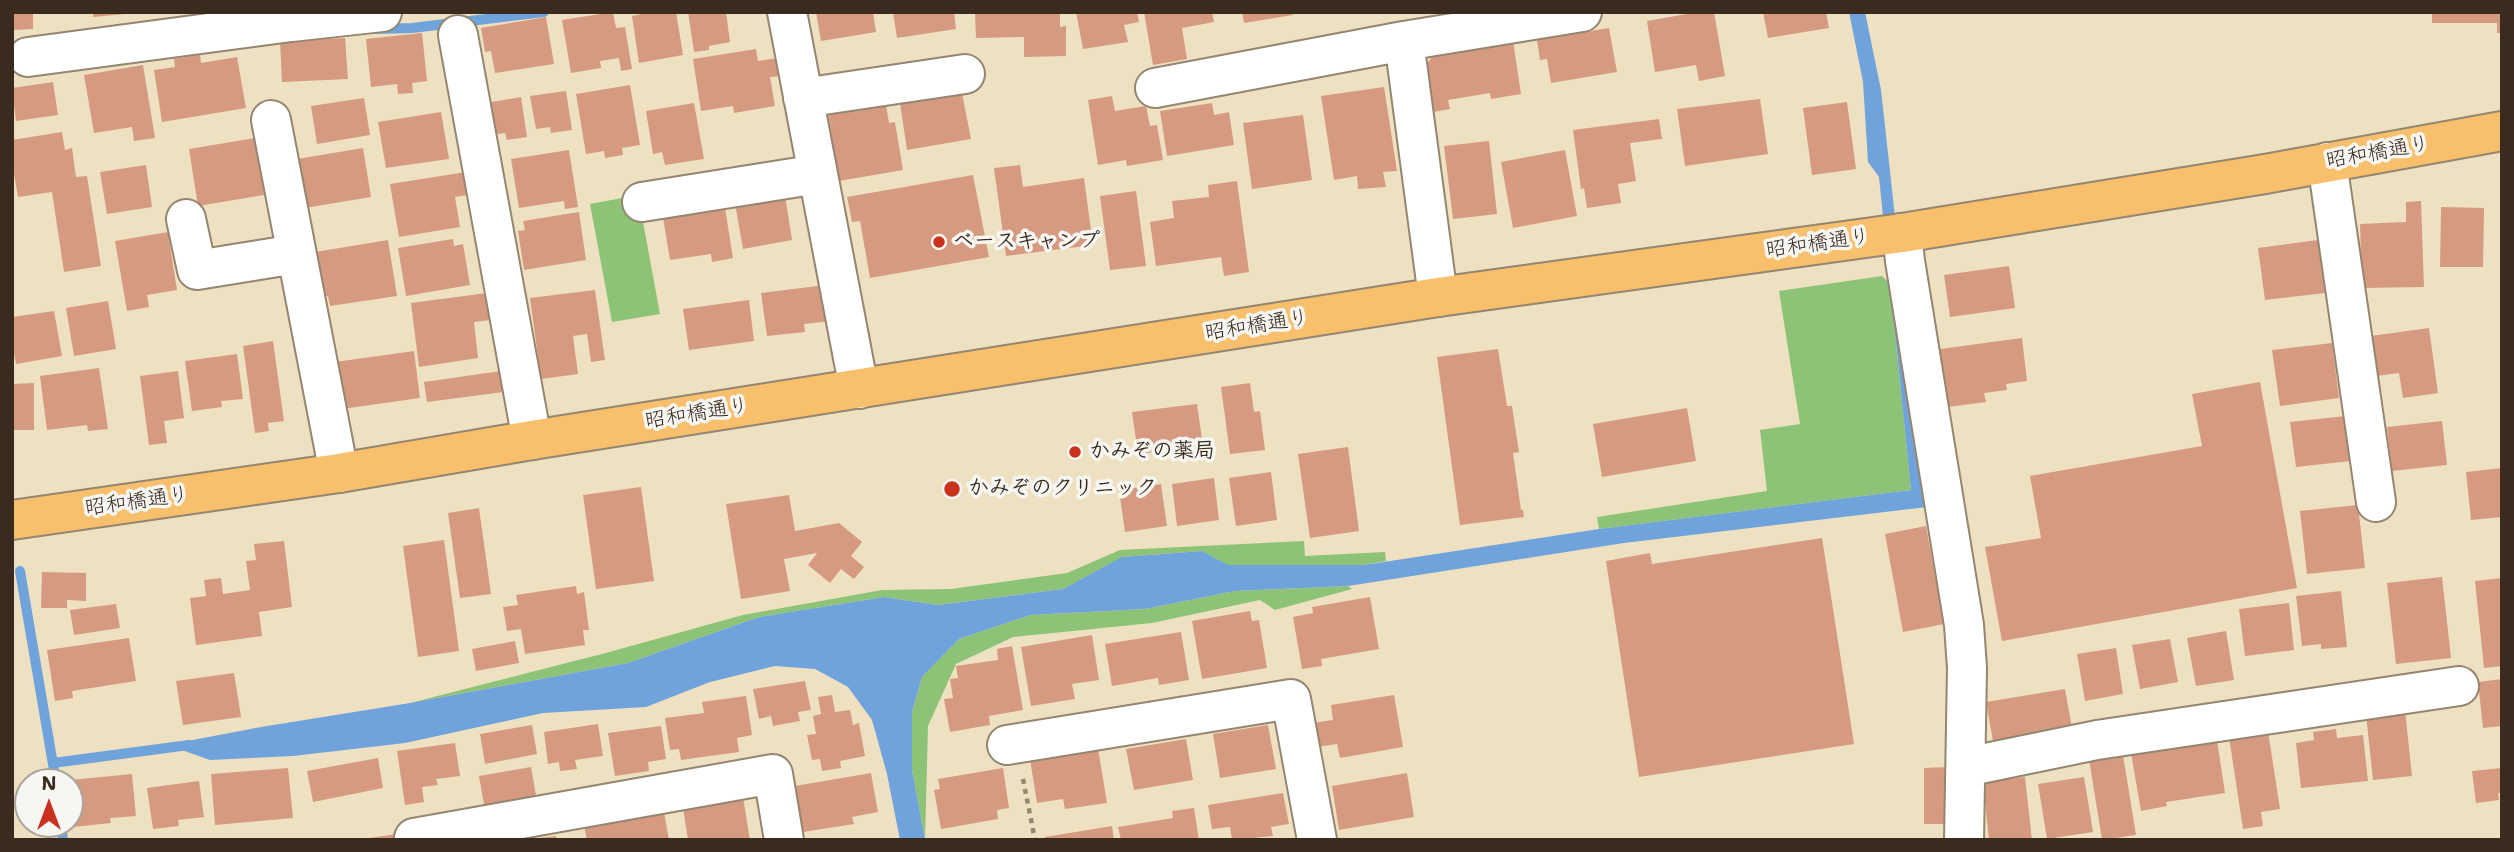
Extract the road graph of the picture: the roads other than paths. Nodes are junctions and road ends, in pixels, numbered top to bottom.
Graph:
1 (382, 12) edge
2 (787, 12) edge
3 (1581, 12) edge
4 (290, 17) edge
5 (458, 35) dead end
6 (1404, 41) junction
7 (28, 57) dead end
8 (965, 74) dead end
9 (1155, 88) dead end
10 (803, 98) junction
11 (271, 120) dead end
12 (2502, 131) edge
13 (2327, 162) junction
14 (818, 174) junction
15 (642, 202) dead end
16 (186, 219) dead end
17 (1902, 233) junction
18 (296, 254) junction
19 (1438, 297) junction
20 (859, 389) junction
21 (532, 440) junction
22 (339, 474) junction
23 (2376, 502) dead end
24 (12, 520) edge
25 (2459, 686) dead end
26 (1011, 744) road end
27 (1966, 767) junction
28 (414, 838) edge
29 (785, 840) edge
30 (1317, 840) edge
31 (1964, 840) edge

1 - 4 street
2 - 10 street
3 - 6 street
4 - 7 street
5 - 21 street
6 - 9 street
6 - 19 street
8 - 10 street
10 - 14 street
11 - 18 street
12 - 13 main road, 昭和橋通り
13 - 17 main road, 昭和橋通り
13 - 23 street
14 - 15 street
14 - 20 street
16 - 18 street
17 - 19 main road, 昭和橋通り
17 - 27 street
18 - 22 street
19 - 20 main road, 昭和橋通り
20 - 21 main road, 昭和橋通り
21 - 22 main road, 昭和橋通り
22 - 24 main road, 昭和橋通り
25 - 27 street
26 - 30 street
27 - 31 street
28 - 29 street

